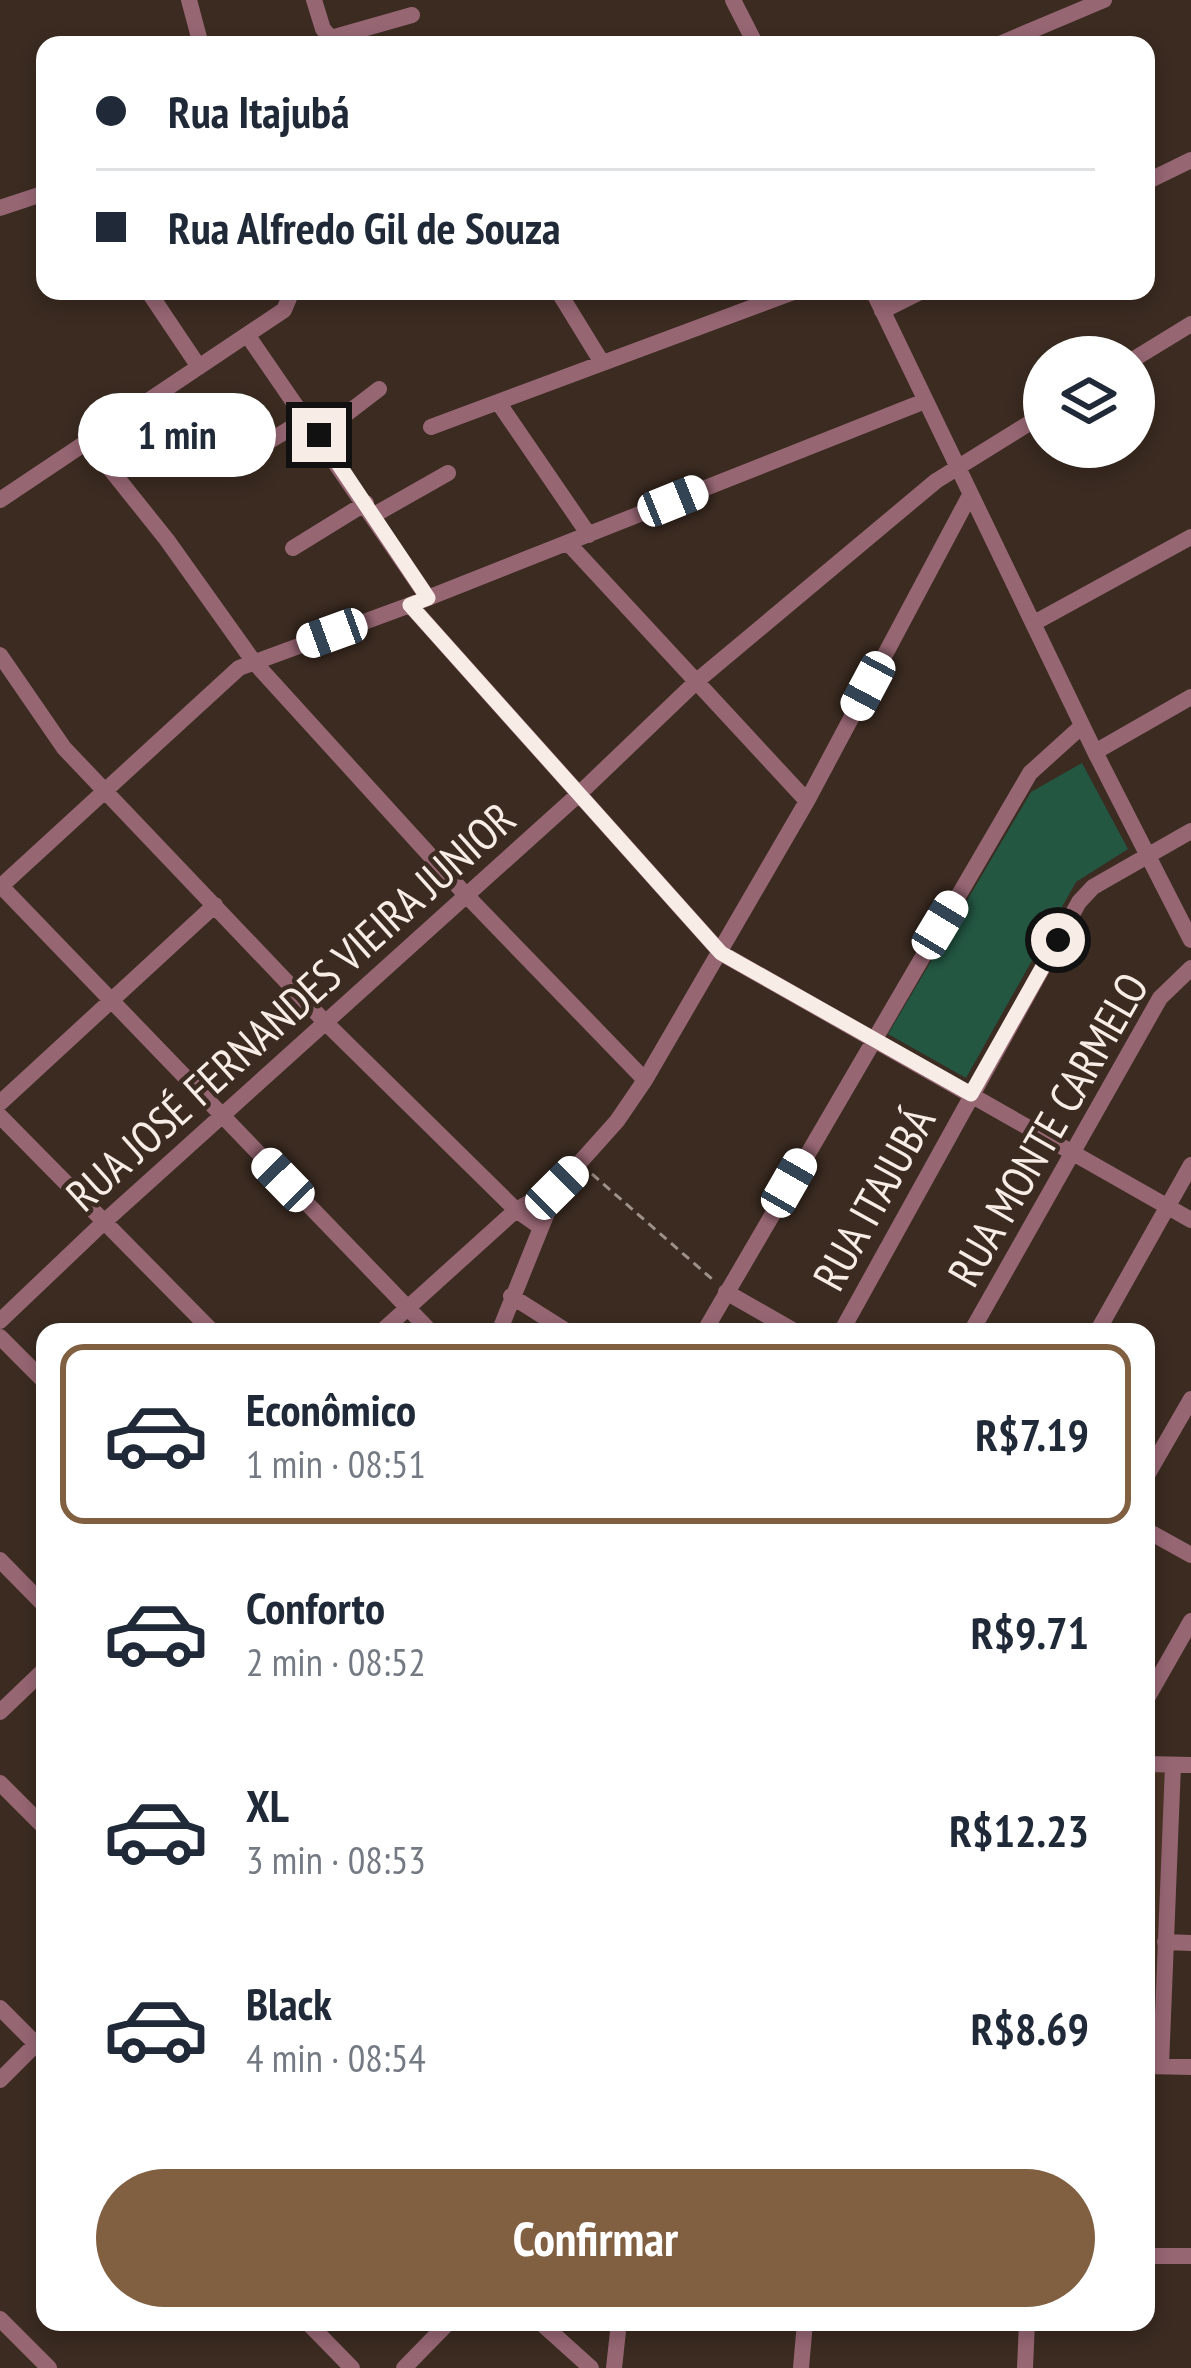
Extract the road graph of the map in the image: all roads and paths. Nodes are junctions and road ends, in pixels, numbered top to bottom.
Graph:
1 (189, 0) edge
2 (314, 0) edge
3 (734, 0) edge
4 (1104, 0) edge
5 (412, 16) dead end
6 (199, 36) edge
7 (329, 36) edge
8 (338, 36) edge
9 (752, 36) edge
10 (1018, 36) edge
11 (1191, 160) edge
12 (1155, 178) edge
13 (36, 196) edge
14 (0, 208) edge
15 (154, 300) edge
16 (288, 300) edge
17 (564, 300) edge
18 (771, 300) edge
19 (877, 300) edge
20 (904, 300) edge
21 (882, 311) junction
22 (1191, 324) edge
23 (248, 336) junction
24 (1155, 346) edge
25 (602, 361) junction
26 (199, 367) junction
27 (379, 388) dead end
28 (925, 401) junction
29 (498, 402) junction
30 (307, 418) junction
31 (431, 427) dead end
32 (1023, 427) edge
33 (319, 435) junction
34 (87, 440) junction
35 (237, 461) dead end
36 (958, 466) junction
37 (448, 473) dead end
38 (970, 495) junction
39 (0, 500) edge
40 (370, 509) junction
41 (590, 535) junction
42 (1191, 537) edge
43 (568, 543) junction
44 (293, 548) dead end
45 (428, 598) junction
46 (410, 605) junction
47 (1034, 623) junction
48 (0, 655) edge
49 (254, 662) junction
50 (698, 680) junction
51 (1191, 697) edge
52 (1082, 725) junction
53 (1095, 752) junction
54 (104, 791) junction
55 (580, 794) junction
56 (807, 801) junction
57 (1191, 831) edge
58 (1150, 854) junction
59 (1, 887) edge
60 (466, 895) junction
61 (215, 905) junction
62 (1191, 940) edge
63 (721, 953) junction
64 (1191, 968) edge
65 (111, 1001) junction
66 (325, 1022) junction
67 (873, 1038) junction
68 (645, 1080) junction
69 (971, 1094) junction
70 (0, 1103) edge
71 (0, 1116) edge
72 (221, 1117) junction
73 (1073, 1150) junction
74 (580, 1164) junction
75 (1191, 1166) edge
76 (557, 1188) junction
77 (1168, 1207) junction
78 (516, 1210) junction
79 (1191, 1220) edge
80 (104, 1222) junction
81 (539, 1226) junction
82 (727, 1292) junction
83 (511, 1296) junction
84 (406, 1308) junction
85 (0, 1321) edge
86 (204, 1323) edge
87 (390, 1323) edge
88 (422, 1323) edge
89 (502, 1323) edge
90 (554, 1323) edge
91 (709, 1323) edge
92 (780, 1323) edge
93 (846, 1323) edge
94 (975, 1323) edge
95 (1102, 1323) edge
96 (0, 1337) edge
97 (36, 1373) edge
98 (1191, 1399) edge
99 (1155, 1461) edge
100 (1155, 1535) edge
101 (1191, 1556) edge
102 (0, 1561) edge
103 (36, 1597) edge
104 (1191, 1621) edge
105 (36, 1678) edge
106 (1155, 1684) edge
107 (0, 1712) edge
108 (1182, 1766) edge
109 (0, 1783) edge
110 (36, 1819) edge
111 (1165, 1942) junction
112 (1191, 1943) edge
113 (0, 2008) edge
114 (36, 2039) edge
115 (1155, 2045) edge
116 (36, 2049) edge
117 (1155, 2066) edge
118 (1191, 2067) edge
119 (0, 2080) edge
120 (1155, 2256) edge
121 (1191, 2256) edge
122 (0, 2319) edge
123 (316, 2331) edge
124 (440, 2331) edge
125 (551, 2331) edge
126 (619, 2331) edge
127 (804, 2331) edge
128 (1026, 2331) edge
129 (49, 2368) edge
130 (352, 2368) edge
131 (404, 2368) edge
132 (591, 2368) edge
133 (614, 2368) edge
134 (802, 2368) edge
135 (1024, 2368) edge

1 - 6 street
2 - 7 street
3 - 9 street
4 - 10 street
5 - 8 street
11 - 12 street
13 - 14 street
15 - 26 street
16 - 23 street
17 - 25 street
18 - 25 street
19 - 21 street
20 - 21 street
21 - 28 street
22 - 24 street
23 - 26 street
23 - 30 street
25 - 29 street
26 - 34 street
27 - 33 street
28 - 36 street
28 - 41 street
29 - 31 street
29 - 41 street
30 - 33 street
30 - 35 street
32 - 36 street, RUA JOSÉ FERNANDES VIEIRA JUNIOR
33 - 40 street
34 - 39 street
34 - 49 street
36 - 38 street
36 - 50 street, RUA JOSÉ FERNANDES VIEIRA JUNIOR
37 - 40 street
38 - 47 street
38 - 56 street
40 - 44 street
40 - 45 street
41 - 43 street
42 - 47 street
43 - 45 street
43 - 50 street
45 - 46 street
46 - 49 street
46 - 55 street
47 - 52 street
48 - 54 street
49 - 54 street
49 - 60 street
50 - 55 street, RUA JOSÉ FERNANDES VIEIRA JUNIOR
50 - 56 street
51 - 53 street
52 - 53 street
52 - 67 street
53 - 58 street
54 - 59 street
54 - 61 street
55 - 60 street, RUA JOSÉ FERNANDES VIEIRA JUNIOR
55 - 63 street
56 - 63 street
57 - 58 street, RUA ITAJUBÁ
58 - 62 street
58 - 69 street, RUA ITAJUBÁ
59 - 65 street
60 - 66 street, RUA JOSÉ FERNANDES VIEIRA JUNIOR
60 - 68 street
61 - 65 street
61 - 66 street
63 - 67 street
63 - 68 street
64 - 73 street, RUA MONTE CARMELO
65 - 70 street
65 - 72 street
66 - 72 street, RUA JOSÉ FERNANDES VIEIRA JUNIOR
66 - 78 street
67 - 69 street
67 - 82 street
68 - 74 street
69 - 73 street
69 - 93 street, RUA ITAJUBÁ
71 - 80 street
72 - 80 street, RUA JOSÉ FERNANDES VIEIRA JUNIOR
72 - 84 street
73 - 77 street
73 - 94 street, RUA MONTE CARMELO
74 - 76 street
74 - 82 path
75 - 77 street
76 - 78 street
76 - 81 street
77 - 79 street
77 - 95 street
78 - 81 street
78 - 84 street
80 - 85 street, RUA JOSÉ FERNANDES VIEIRA JUNIOR
80 - 86 street
81 - 83 street
82 - 91 street
82 - 92 street
83 - 89 street
83 - 90 street
84 - 87 street
84 - 88 street
96 - 97 street
98 - 99 street
100 - 101 street
102 - 103 street
104 - 106 street
105 - 107 street
108 - 111 street
109 - 110 street
111 - 112 street
111 - 115 street
113 - 114 street
116 - 119 street
117 - 118 street
120 - 121 street
122 - 129 street
123 - 130 street
124 - 131 street
125 - 132 street
126 - 133 street
127 - 134 street
128 - 135 street

